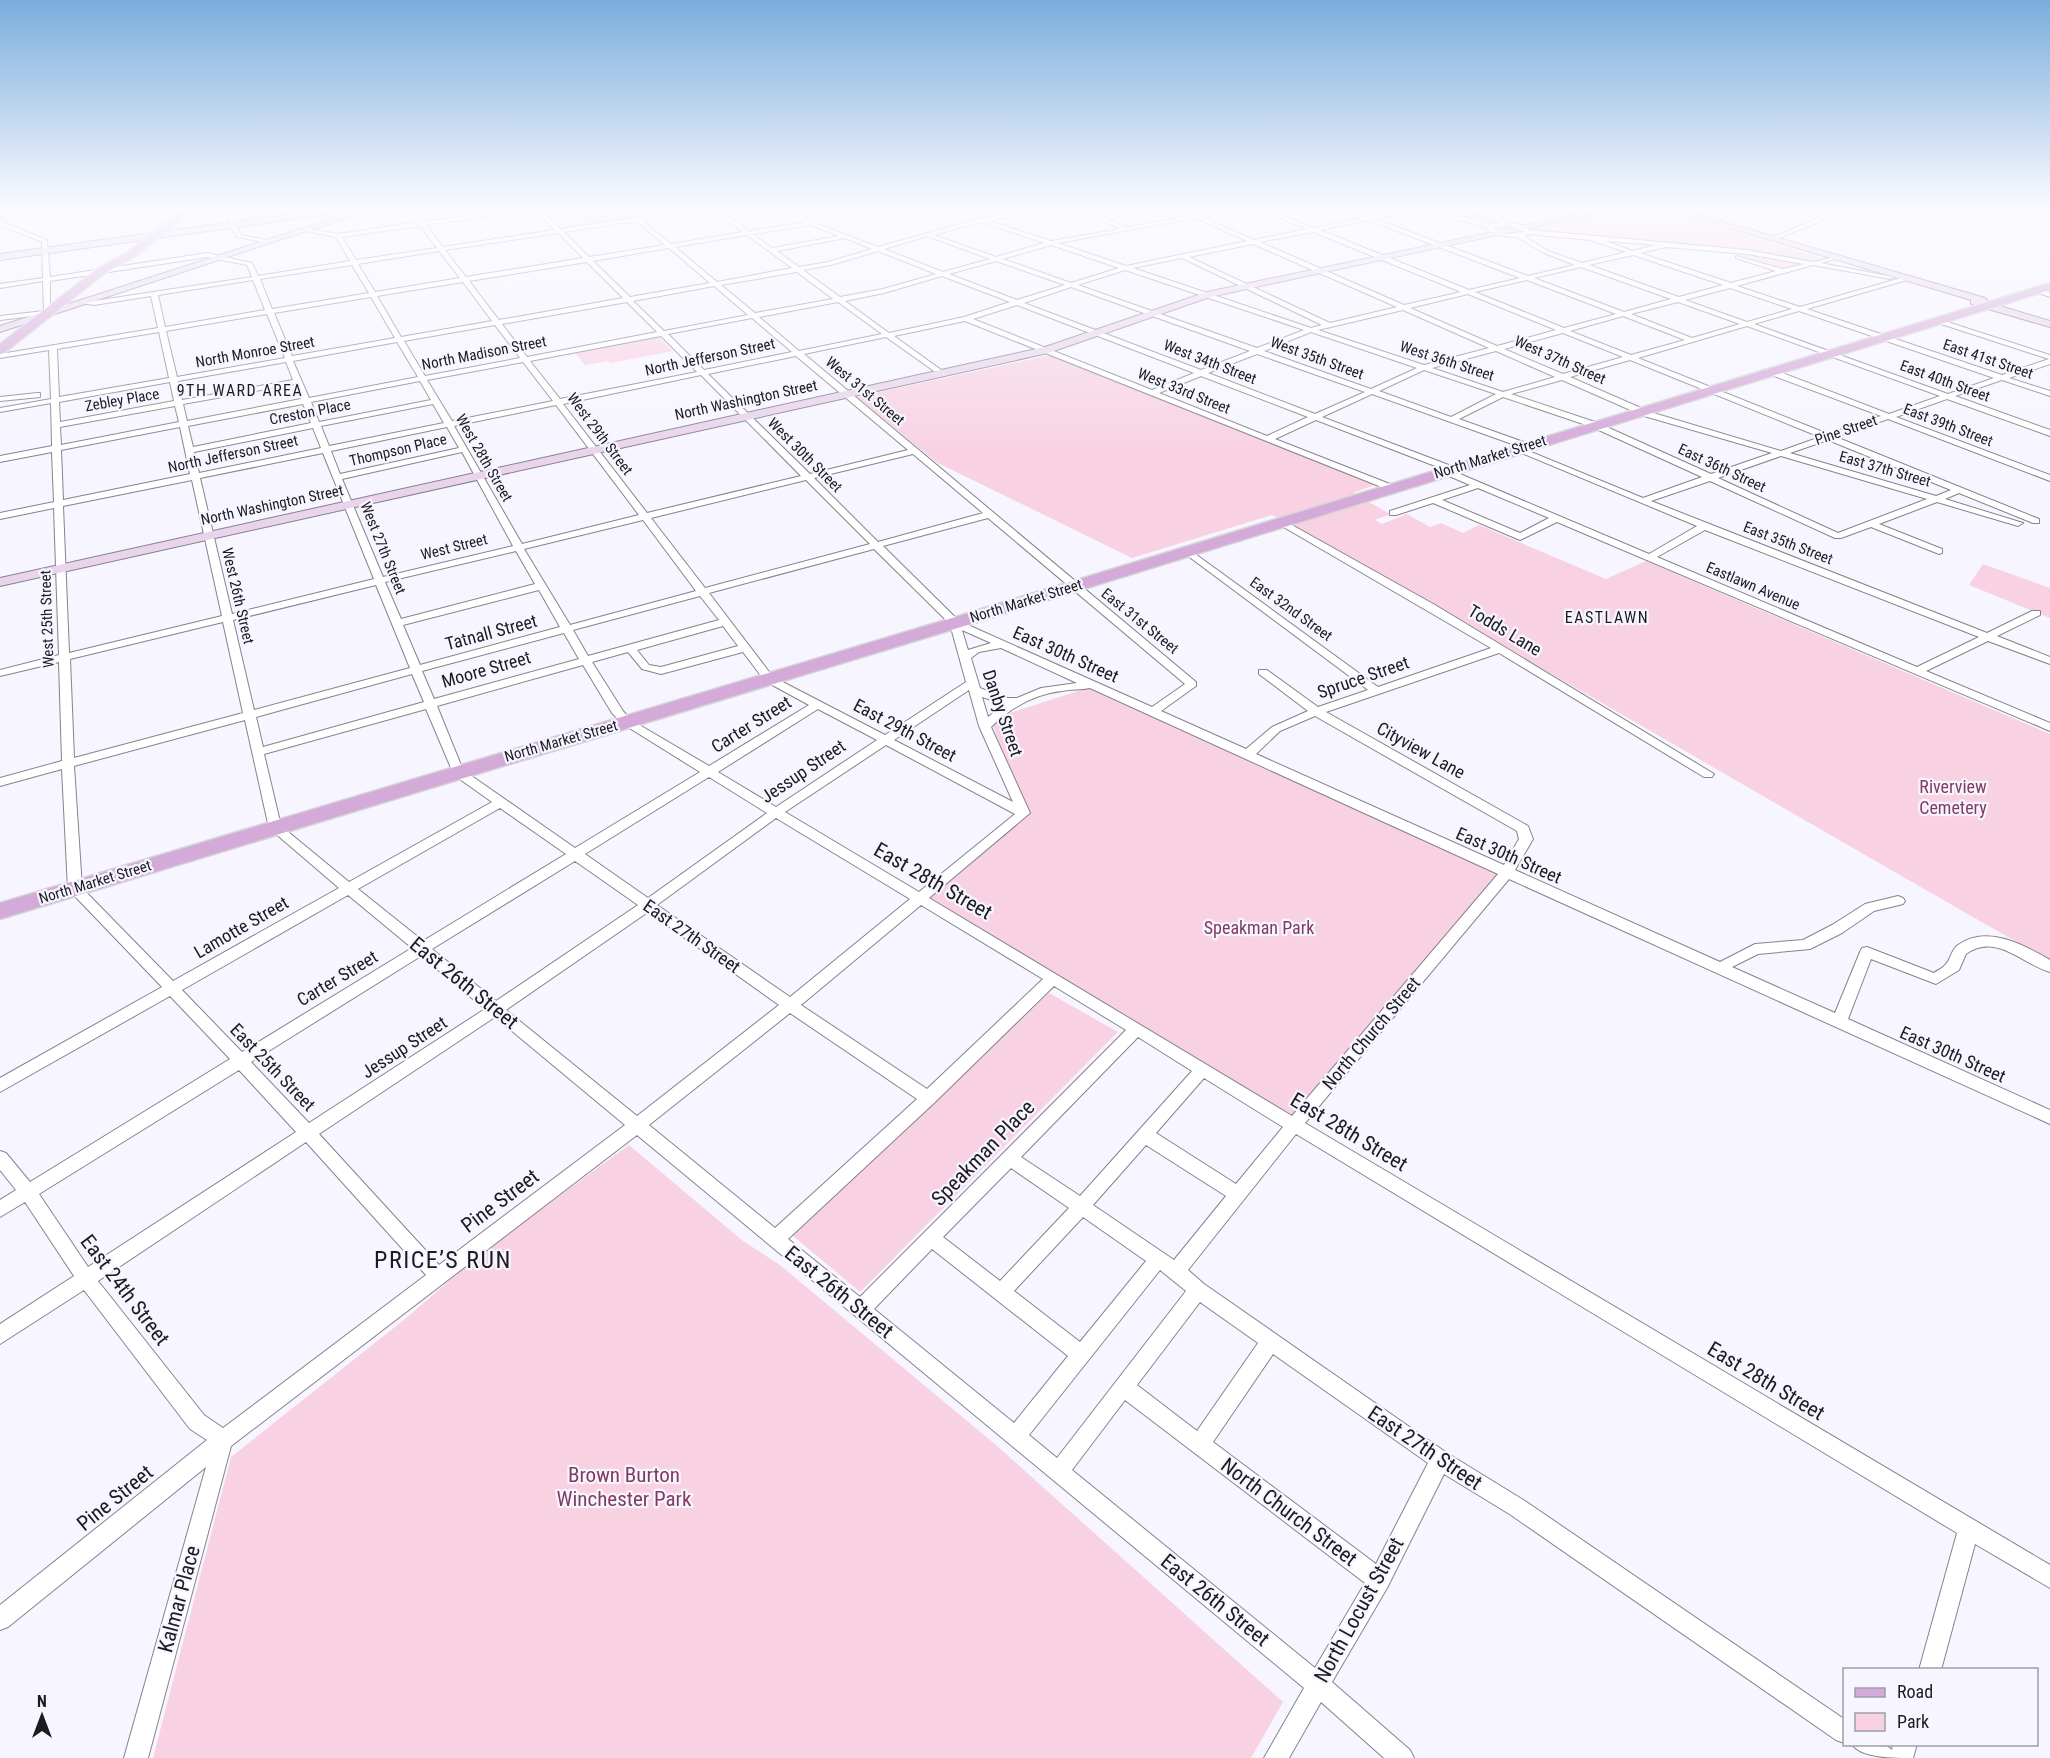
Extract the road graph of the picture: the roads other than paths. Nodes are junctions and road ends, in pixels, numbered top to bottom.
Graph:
1 (47, 288) edge
2 (78, 288) edge
3 (124, 288) edge
4 (131, 288) edge
5 (192, 288) edge
6 (261, 288) edge
7 (369, 288) edge
8 (415, 288) edge
9 (470, 288) edge
10 (617, 288) edge
11 (692, 288) edge
12 (720, 288) edge
13 (823, 288) edge
14 (899, 288) edge
15 (976, 288) edge
16 (1062, 288) edge
17 (1080, 288) edge
18 (1186, 288) edge
19 (1242, 288) edge
20 (1249, 288) edge
21 (1361, 288) edge
22 (1458, 288) edge
23 (1484, 288) edge
24 (1553, 288) edge
25 (1646, 288) edge
26 (1724, 288) edge
27 (1738, 288) edge
28 (1876, 288) edge
29 (1931, 288) edge
30 (2042, 288) edge
31 (2035, 290) junction
32 (1468, 292) junction
33 (154, 294) junction
34 (373, 295) junction
35 (1207, 295) junction
36 (2050, 295) edge
37 (628, 299) junction
38 (63, 300) junction
39 (839, 300) junction
40 (1680, 300) junction
41 (83, 302) junction
42 (1015, 303) junction
43 (1986, 305) junction
44 (1404, 307) junction
45 (1802, 309) junction
46 (270, 312) junction
47 (48, 313) junction
48 (1153, 314) junction
49 (1623, 314) junction
50 (754, 316) junction
51 (0, 318) edge
52 (966, 319) junction
53 (1938, 320) junction
54 (497, 322) junction
55 (1749, 324) junction
56 (2050, 324) edge
57 (1328, 325) junction
58 (0, 329) edge
59 (162, 329) junction
60 (1310, 330) junction
61 (1564, 330) junction
62 (662, 333) junction
63 (1096, 334) junction
64 (887, 335) junction
65 (1884, 337) junction
66 (399, 340) junction
67 (1692, 340) junction
68 (53, 347) junction
69 (1498, 348) junction
70 (0, 350) edge
71 (1048, 351) junction
72 (1256, 351) junction
73 (798, 353) junction
74 (1831, 353) junction
75 (0, 356) edge
76 (1632, 358) junction
77 (290, 359) junction
78 (525, 359) junction
79 (2050, 359) edge
80 (1423, 368) junction
81 (1769, 371) junction
82 (702, 372) junction
83 (1200, 373) junction
84 (940, 374) junction
85 (1565, 377) junction
86 (2002, 377) junction
87 (423, 379) junction
88 (174, 380) junction
89 (299, 381) junction
90 (1710, 389) junction
91 (1371, 391) junction
92 (1151, 393) junction
93 (1503, 394) junction
94 (2050, 394) edge
95 (848, 395) junction
96 (54, 396) junction
97 (1944, 396) junction
98 (0, 399) edge
99 (306, 400) junction
100 (436, 401) junction
101 (557, 402) junction
102 (179, 403) junction
103 (0, 410) edge
104 (1642, 410) junction
105 (1886, 416) junction
106 (747, 417) junction
107 (1316, 417) junction
108 (1451, 420) junction
109 (184, 424) junction
110 (449, 424) junction
111 (55, 425) junction
112 (316, 425) junction
113 (1595, 425) junction
114 (2050, 433) edge
115 (1825, 436) junction
116 (1267, 439) junction
117 (56, 448) junction
118 (464, 448) junction
119 (1521, 448) junction
120 (326, 449) junction
121 (190, 450) junction
122 (594, 451) junction
123 (915, 451) junction
124 (1777, 454) junction
125 (0, 459) edge
126 (1448, 470) junction
127 (195, 476) junction
128 (480, 476) junction
129 (338, 477) junction
130 (807, 477) junction
131 (1711, 478) junction
132 (2050, 478) edge
133 (1478, 485) junction
134 (1392, 488) junction
135 (1960, 490) junction
136 (1935, 499) junction
137 (1434, 500) junction
138 (1642, 501) junction
139 (58, 504) junction
140 (349, 505) junction
141 (1393, 513) dead end
142 (991, 514) junction
143 (0, 516) edge
144 (644, 517) junction
145 (1555, 519) junction
146 (2036, 521) dead end
147 (1280, 522) junction
148 (2018, 523) dead end
149 (1872, 524) junction
150 (1704, 526) junction
151 (209, 536) junction
152 (518, 546) junction
153 (876, 546) junction
154 (1187, 551) junction
155 (1938, 551) dead end
156 (1648, 558) junction
157 (61, 568) junction
158 (380, 581) junction
159 (0, 582) edge
160 (541, 586) junction
161 (1074, 586) junction
162 (702, 593) junction
163 (2036, 614) dead end
164 (228, 618) junction
165 (724, 622) junction
166 (398, 623) junction
167 (955, 623) junction
168 (567, 629) junction
169 (1988, 636) junction
170 (1002, 645) junction
171 (631, 648) junction
172 (744, 648) junction
173 (1499, 649) junction
174 (965, 657) junction
175 (64, 658) junction
176 (585, 660) junction
177 (2050, 661) edge
178 (1047, 665) junction
179 (416, 670) junction
180 (1917, 671) junction
181 (1263, 672) dead end
182 (0, 673) edge
183 (769, 679) junction
184 (974, 686) junction
185 (1094, 686) junction
186 (1050, 690) junction
187 (1377, 691) junction
188 (1025, 700) junction
189 (430, 704) junction
190 (817, 705) junction
191 (1317, 712) junction
192 (1151, 713) junction
193 (250, 715) junction
194 (627, 722) junction
195 (985, 726) junction
196 (2050, 727) edge
197 (885, 739) junction
198 (258, 752) junction
199 (1247, 755) junction
200 (68, 764) junction
201 (458, 772) junction
202 (709, 773) junction
203 (1708, 774) dead end
204 (0, 782) edge
205 (501, 802) junction
206 (775, 813) junction
207 (1023, 813) junction
208 (275, 828) junction
209 (576, 855) junction
210 (1506, 873) junction
211 (349, 888) junction
212 (75, 889) junction
213 (918, 899) junction
214 (1898, 901) dead end
215 (648, 905) junction
216 (0, 911) edge
217 (423, 949) junction
218 (2050, 968) edge
219 (1721, 970) junction
220 (1052, 979) junction
221 (174, 988) junction
222 (790, 1005) junction
223 (496, 1009) junction
224 (1839, 1022) junction
225 (1137, 1029) junction
226 (239, 1061) junction
227 (1203, 1070) junction
228 (0, 1086) edge
229 (927, 1098) junction
230 (2050, 1117) edge
231 (1294, 1125) junction
232 (636, 1126) junction
233 (309, 1133) junction
234 (1145, 1135) junction
235 (0, 1158) edge
236 (1009, 1158) junction
237 (28, 1192) junction
238 (1238, 1195) junction
239 (1081, 1207) junction
240 (0, 1209) edge
241 (931, 1238) junction
242 (774, 1239) junction
243 (1158, 1259) junction
244 (1176, 1271) junction
245 (438, 1276) junction
246 (85, 1278) junction
247 (1198, 1290) junction
248 (1002, 1292) junction
249 (861, 1309) junction
250 (0, 1335) edge
251 (1271, 1341) junction
252 (1082, 1354) junction
253 (1123, 1387) junction
254 (1016, 1436) junction
255 (223, 1440) junction
256 (1200, 1444) junction
257 (1440, 1460) junction
258 (1059, 1471) junction
259 (1969, 1527) junction
260 (2050, 1577) edge
261 (1379, 1580) junction
262 (0, 1619) edge
263 (1931, 1668) edge
264 (1317, 1684) junction
265 (1843, 1731) edge
266 (1866, 1746) edge
267 (136, 1758) edge
268 (1276, 1758) edge
269 (1402, 1758) edge
270 (1883, 1758) edge

1 - 47 street
2 - 38 main road
3 - 41 main road
4 - 33 street
5 - 33 street
6 - 46 street, West 27th Street
7 - 34 street, West 28th Street
8 - 34 street
9 - 54 street, West 29th Street
10 - 37 street, West 30th Street
11 - 37 street, North Monroe Street
12 - 50 street, West 31st Street
13 - 39 street
14 - 39 street, North Madison Street
15 - 42 street, West 34th Street
16 - 42 street, North Jefferson Street
17 - 48 street, West 35th Street
18 - 35 street, West 36th Street
19 - 35 main road, North Washington Street
20 - 57 street
21 - 44 street, West 37th Street
22 - 32 street
23 - 32 street
24 - 49 street
25 - 40 street, East 40th Street
26 - 40 street
27 - 45 street, East 41st Street
28 - 45 street
29 - 43 main road
30 - 31 main road, North Market Street
31 - 36 street
31 - 43 main road, North Market Street
32 - 44 street
32 - 61 street
33 - 41 street
33 - 59 street, West 26th Street
34 - 46 street
34 - 66 street, West 28th Street
35 - 48 main road, North Washington Street
35 - 60 street, West 36th Street
37 - 54 street, North Monroe Street
37 - 62 street, West 30th Street
38 - 41 main road
38 - 47 main road
39 - 50 street, North Madison Street
39 - 64 street
40 - 49 street
40 - 55 street, East 40th Street
41 - 47 main road
42 - 52 street, North Jefferson Street
42 - 63 street, West 34th Street
43 - 53 main road, North Market Street
43 - 56 main road
44 - 57 street
44 - 69 street, West 37th Street
45 - 55 street
45 - 65 street, East 41st Street
46 - 59 street
46 - 77 street, West 27th Street
47 - 51 street
47 - 58 main road
47 - 70 main road
48 - 63 main road, North Washington Street
48 - 72 street, West 35th Street
49 - 61 street
49 - 67 street
50 - 62 street, North Madison Street
50 - 73 street, West 31st Street
52 - 64 street, North Jefferson Street
52 - 71 street, West 33rd Street
53 - 65 main road, North Market Street
53 - 79 street
54 - 66 street, North Monroe Street
54 - 78 street, West 29th Street
55 - 67 street
55 - 74 street, East 40th Street
57 - 60 street
59 - 68 street
59 - 88 street, West 26th Street
60 - 72 street
60 - 80 street, West 36th Street
61 - 69 street
61 - 76 street
62 - 78 street, North Madison Street
62 - 82 street, West 30th Street
63 - 71 main road, North Washington Street
63 - 83 street, West 34th Street
64 - 73 street, North Jefferson Street
64 - 84 street
65 - 74 main road, North Market Street
65 - 86 street, East 41st Street
66 - 77 street, North Monroe Street
66 - 87 street, West 28th Street
67 - 76 street
68 - 75 street
68 - 96 street, West 25th Street
69 - 80 street
69 - 85 street, West 37th Street
71 - 84 main road, North Washington Street
71 - 92 street, West 33rd Street
72 - 83 street
72 - 91 street, West 35th Street
73 - 82 street, North Jefferson Street
73 - 95 street, West 31st Street
74 - 81 main road, North Market Street
74 - 97 street, East 40th Street
76 - 85 street
76 - 90 street
77 - 88 street, North Monroe Street
77 - 89 street, West 27th Street
78 - 87 street, North Madison Street
78 - 101 street, West 29th Street
79 - 86 street, Pine Street
80 - 91 street
80 - 93 street, West 36th Street
81 - 90 main road, North Market Street
81 - 105 street, East 39th Street
82 - 101 street, North Jefferson Street
82 - 106 street, West 30th Street
83 - 92 street
83 - 107 street, West 34th Street
84 - 95 main road, North Washington Street
85 - 93 street
85 - 104 street, West 37th Street
86 - 94 street, East 41st Street
86 - 97 street, Pine Street
87 - 99 street, North Madison Street
87 - 100 street, West 28th Street
88 - 96 street, North Monroe Street
88 - 102 street, West 26th Street
89 - 99 street, West 27th Street
89 - 102 street, Zebley Place
90 - 104 main road, North Market Street
90 - 115 street
91 - 107 street
91 - 108 street, West 35th Street
92 - 116 street, West 33rd Street
93 - 108 street
93 - 113 street, West 36th Street
95 - 106 main road, North Washington Street
95 - 123 street, West 31st Street
96 - 98 street
96 - 103 street, North Monroe Street
96 - 111 street, West 25th Street
97 - 105 street, Pine Street
97 - 114 street, East 40th Street
99 - 109 street, North Madison Street
99 - 112 street, West 27th Street
100 - 110 street, West 28th Street
100 - 112 street, Creston Place
101 - 110 street, North Jefferson Street
101 - 122 street, West 29th Street
102 - 109 street, West 26th Street
102 - 111 street, Zebley Place
104 - 113 main road, North Market Street
104 - 124 street, East 37th Street
105 - 115 street, Pine Street
105 - 132 street, East 39th Street
106 - 122 main road, North Washington Street
106 - 130 street, West 30th Street
107 - 116 street
107 - 126 street, West 34th Street
108 - 119 street, West 35th Street
109 - 117 street, North Madison Street
109 - 121 street, West 26th Street
110 - 118 street, West 28th Street
110 - 120 street, North Jefferson Street
111 - 117 street, West 25th Street
112 - 120 street, West 27th Street
112 - 121 street, Creston Place
113 - 119 main road, North Market Street
113 - 131 street, East 36th Street
115 - 124 street, Pine Street
115 - 135 street
116 - 134 street, West 33rd Street
117 - 125 street, North Madison Street
117 - 139 street, West 25th Street
118 - 128 street, West 28th Street
118 - 129 street, Thompson Place
119 - 126 main road, North Market Street
119 - 138 street, East 35th Street
120 - 127 street, North Jefferson Street
120 - 129 street, West 27th Street
121 - 127 street, West 26th Street
122 - 128 main road, North Washington Street
122 - 144 street, West 29th Street
123 - 130 street, West Street
123 - 142 street, West 31st Street
124 - 131 street, Pine Street
124 - 136 street, East 37th Street
126 - 133 street, Eastlawn Avenue
126 - 134 main road, North Market Street
127 - 139 street, North Jefferson Street
127 - 151 street, West 26th Street
128 - 140 main road, North Washington Street
128 - 152 street, West 28th Street
129 - 140 street, West 27th Street
130 - 144 street, West Street
130 - 153 street, West 30th Street
131 - 138 street, Pine Street
131 - 149 street, East 36th Street
133 - 137 street
133 - 145 street, Eastlawn Avenue
134 - 147 main road, North Market Street
135 - 136 street
135 - 146 street
136 - 148 street, East 37th Street
136 - 149 street
137 - 141 street
137 - 145 street
138 - 150 street, East 35th Street
139 - 143 street, North Jefferson Street
139 - 157 street, West 25th Street
140 - 151 main road, North Washington Street
140 - 158 street, West 27th Street
142 - 153 street, Tatnall Street
142 - 161 street, West 31st Street
144 - 152 street, West Street
144 - 162 street, West 29th Street
145 - 156 street, Eastlawn Avenue
147 - 154 main road, North Market Street
147 - 173 street, Todds Lane
149 - 155 street
150 - 156 street
150 - 169 street, East 35th Street
151 - 157 main road, North Washington Street
151 - 164 street, West 26th Street
152 - 158 street, West Street
152 - 160 street, West 28th Street
153 - 162 street, Tatnall Street
153 - 167 street, West 30th Street
154 - 161 main road, North Market Street
154 - 187 street, East 32nd Street
156 - 180 street, Eastlawn Avenue
157 - 159 main road, North Washington Street
157 - 175 street, West 25th Street
158 - 164 street, West Street
158 - 166 street, West 27th Street
160 - 166 street
160 - 168 street, West 28th Street
161 - 167 main road, North Market Street
161 - 192 street, East 31st Street
162 - 165 street, West 29th Street
162 - 168 street, Tatnall Street
163 - 169 street
164 - 175 street, West Street
164 - 193 street, West 26th Street
165 - 171 street, Moore Street
165 - 172 street, West 29th Street
166 - 179 street, West 27th Street
167 - 170 street, East 30th Street
167 - 174 street, Danby Street
167 - 183 main road, North Market Street
168 - 176 street, West 28th Street
168 - 179 street, Tatnall Street
169 - 177 street, East 35th Street
169 - 180 street
170 - 174 street
170 - 178 street, East 30th Street
171 - 172 street
171 - 176 street, Moore Street
172 - 183 street, West 29th Street
173 - 187 street, Spruce Street
173 - 203 street, Todds Lane
174 - 184 street, Danby Street
175 - 182 street, West Street
175 - 200 street, West 25th Street
176 - 189 street, Moore Street
176 - 194 street, West 28th Street
178 - 185 street, East 30th Street
178 - 186 street
179 - 189 street, West 27th Street
179 - 193 street, Tatnall Street
180 - 196 street, Eastlawn Avenue
181 - 191 street, Cityview Lane
183 - 190 street, East 29th Street
183 - 194 main road, North Market Street
184 - 188 street
184 - 195 street, Danby Street
184 - 197 street, Jessup Street
185 - 186 street
185 - 192 street, East 30th Street
186 - 188 street
187 - 191 street, Spruce Street
188 - 195 street
189 - 198 street, Moore Street
189 - 201 street, West 27th Street
190 - 197 street, East 29th Street
190 - 202 street, Carter Street
191 - 199 street, Spruce Street
191 - 210 street, Cityview Lane
192 - 199 street, East 30th Street
193 - 198 street, West 26th Street
193 - 200 street, Tatnall Street
194 - 201 main road, North Market Street
194 - 202 street, East 28th Street
195 - 207 street, Danby Street
197 - 206 street, Jessup Street
197 - 207 street, East 29th Street
198 - 208 street, West 26th Street
199 - 210 street, East 30th Street
200 - 204 street, Tatnall Street
200 - 212 street, West 25th Street
201 - 205 street, East 27th Street
201 - 208 main road, North Market Street
202 - 206 street, East 28th Street
202 - 209 street, Carter Street
205 - 209 street, East 27th Street
205 - 211 street, Lamotte Street
206 - 213 street, East 28th Street
206 - 215 street, Jessup Street
207 - 213 street, Pine Street
208 - 211 street, East 26th Street
208 - 212 main road, North Market Street
209 - 215 street, East 27th Street
209 - 217 street, Carter Street
210 - 219 street, East 30th Street
210 - 231 street, North Church Street
211 - 217 street, East 26th Street
211 - 221 street, Lamotte Street
212 - 216 main road, North Market Street
212 - 221 street, East 25th Street
213 - 220 street, East 28th Street
213 - 222 street, Pine Street
214 - 219 street
215 - 222 street, East 27th Street
215 - 223 street, Jessup Street
217 - 223 street, East 26th Street
217 - 226 street, Carter Street
218 - 224 street
219 - 224 street, East 30th Street
220 - 225 street, East 28th Street
220 - 229 street
221 - 226 street, East 25th Street
221 - 228 street, Lamotte Street
222 - 229 street, East 27th Street
222 - 232 street, Pine Street
223 - 232 street, East 26th Street
223 - 233 street, Jessup Street
224 - 230 street, East 30th Street
225 - 227 street, East 28th Street
225 - 236 street, Speakman Place
226 - 233 street, East 25th Street
226 - 237 street, Carter Street
227 - 231 street, East 28th Street
227 - 234 street
229 - 242 street
231 - 238 street, North Church Street
231 - 259 street, East 28th Street
232 - 242 street, East 26th Street
232 - 245 street, Pine Street
233 - 245 street, East 25th Street
233 - 246 street, Jessup Street
234 - 238 street
234 - 239 street
235 - 237 street, East 24th Street
236 - 239 street, East 27th Street
236 - 241 street, Speakman Place
237 - 240 street, Carter Street
237 - 246 street, East 24th Street
238 - 244 street, North Church Street
239 - 243 street, East 27th Street
239 - 248 street
241 - 248 street
241 - 249 street, Speakman Place
242 - 249 street, East 26th Street
243 - 244 street, East 27th Street
243 - 252 street
244 - 247 street, East 27th Street
245 - 255 street, Pine Street
246 - 250 street, Jessup Street
246 - 255 street, East 24th Street
247 - 251 street, East 27th Street
247 - 253 street
248 - 252 street
249 - 254 street, East 26th Street
251 - 256 street
251 - 257 street, East 27th Street
252 - 254 street
253 - 256 street, North Church Street
253 - 258 street
254 - 258 street, East 26th Street
255 - 262 street, Pine Street
255 - 267 street, Kalmar Place
256 - 261 street, North Church Street
257 - 261 street, North Locust Street
257 - 265 street, East 27th Street
258 - 264 street, East 26th Street
259 - 260 street, East 28th Street
259 - 263 street
261 - 264 street, North Locust Street
264 - 268 street, North Locust Street
264 - 269 street, East 26th Street
266 - 270 street

